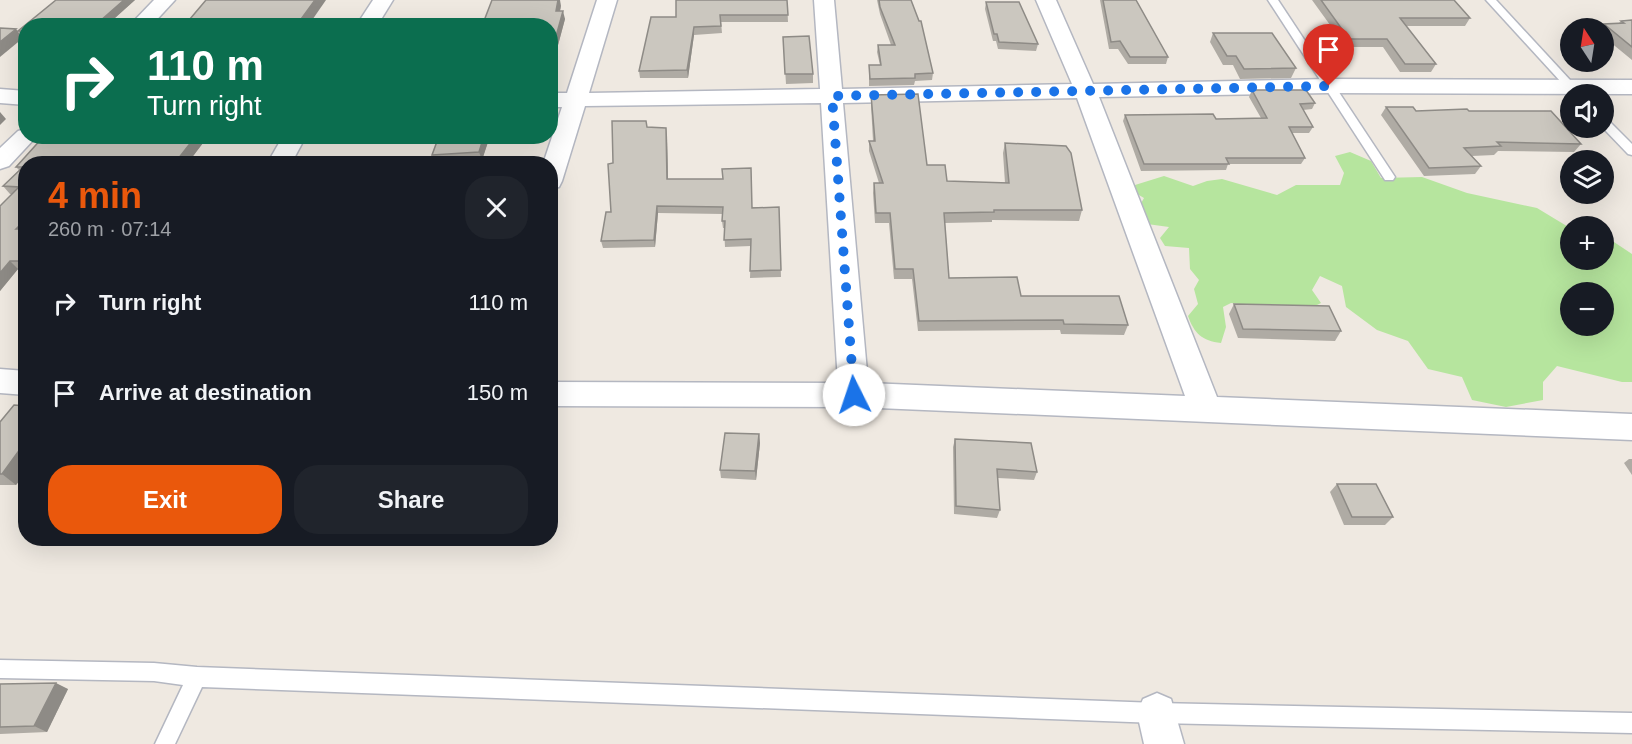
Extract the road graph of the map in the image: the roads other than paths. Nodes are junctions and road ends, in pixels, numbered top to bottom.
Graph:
1 (165, 0) edge
2 (383, 0) edge
3 (607, 0) edge
4 (824, 0) edge
5 (1046, 0) edge
6 (1273, 0) edge
7 (1491, 0) edge
8 (147, 18) edge
9 (371, 18) edge
10 (1568, 84) edge
11 (1329, 86) junction
12 (1632, 87) edge
13 (1614, 88) edge
14 (1085, 90) junction
15 (1560, 91) edge
16 (0, 96) edge
17 (832, 96) junction
18 (18, 97) edge
19 (558, 100) edge
20 (576, 100) junction
21 (1614, 132) edge
22 (18, 144) edge
23 (1632, 151) edge
24 (558, 156) edge
25 (0, 161) edge
26 (1389, 177) dead end
27 (0, 381) edge
28 (18, 382) edge
29 (558, 394) edge
30 (854, 395) junction
31 (1206, 410) junction
32 (1632, 427) edge
33 (0, 669) edge
34 (197, 676) junction
35 (1632, 723) edge
36 (1161, 729) edge
37 (165, 744) edge

1 - 8 street
2 - 9 street
3 - 20 street
4 - 17 street
5 - 14 street
6 - 11 lane
7 - 10 lane
11 - 14 street
11 - 15 street
11 - 26 lane
12 - 13 street
14 - 17 street
14 - 31 street
16 - 18 street
17 - 20 street
17 - 30 street
19 - 20 street
20 - 24 street
21 - 23 lane
22 - 25 street
27 - 28 street
29 - 30 street
30 - 31 street
31 - 32 street
33 - 34 lane
34 - 36 lane
34 - 37 lane
35 - 36 lane

